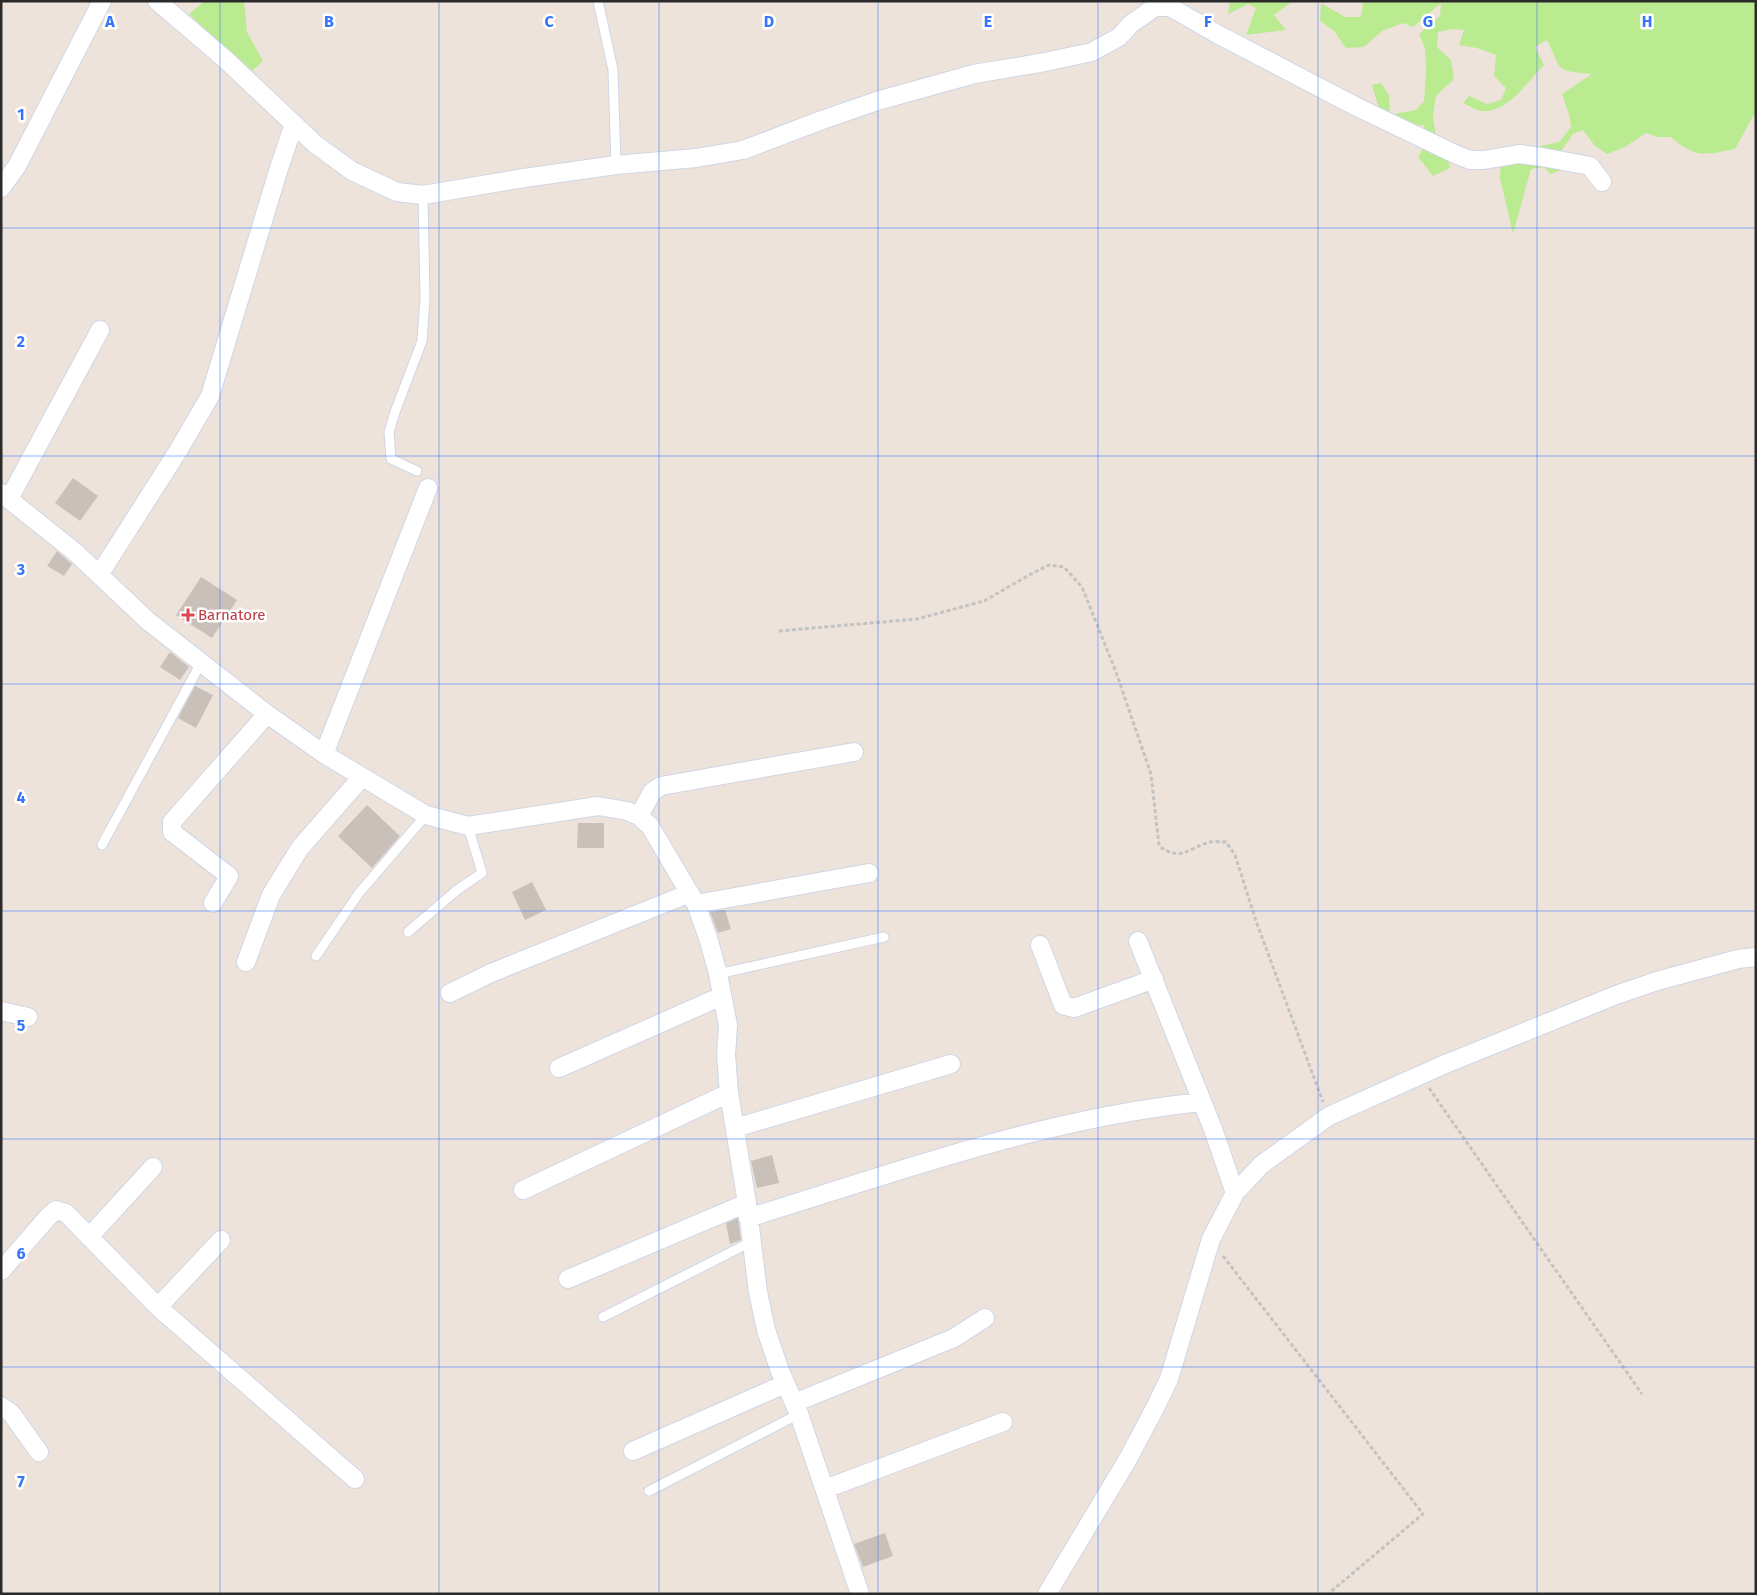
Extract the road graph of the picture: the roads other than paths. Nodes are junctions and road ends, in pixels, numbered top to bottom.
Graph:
1 (102, 1) edge
2 (157, 1) edge
3 (598, 1) edge
4 (294, 124) junction
5 (616, 165) junction
6 (1602, 182) dead end
7 (1, 188) edge
8 (423, 195) junction
9 (100, 330) dead end
10 (417, 471) dead end
11 (428, 488) dead end
12 (5, 496) edge
13 (99, 575) junction
14 (201, 663) junction
15 (267, 714) junction
16 (854, 752) dead end
17 (324, 754) junction
18 (362, 777) junction
19 (426, 815) junction
20 (639, 816) junction
21 (468, 826) junction
22 (102, 845) dead end
23 (869, 874) dead end
24 (693, 898) junction
25 (213, 903) dead end
26 (408, 932) dead end
27 (884, 937) dead end
28 (1138, 941) dead end
29 (1040, 945) dead end
30 (316, 956) dead end
31 (1756, 957) edge
32 (246, 962) dead end
33 (718, 974) junction
34 (1154, 979) junction
35 (450, 993) dead end
36 (722, 996) junction
37 (1, 1011) edge
38 (28, 1017) dead end
39 (951, 1064) dead end
40 (559, 1068) dead end
41 (729, 1093) junction
42 (1201, 1102) junction
43 (735, 1128) junction
44 (153, 1167) dead end
45 (523, 1190) dead end
46 (1235, 1193) junction
47 (747, 1210) junction
48 (89, 1237) junction
49 (221, 1240) dead end
50 (751, 1242) junction
51 (1, 1271) edge
52 (568, 1280) dead end
53 (158, 1306) junction
54 (603, 1317) dead end
55 (985, 1318) dead end
56 (785, 1384) junction
57 (1, 1406) edge
58 (797, 1408) junction
59 (1003, 1422) dead end
60 (633, 1451) dead end
61 (39, 1452) dead end
62 (355, 1479) dead end
63 (825, 1489) junction
64 (649, 1491) dead end
65 (860, 1594) edge
66 (1047, 1594) edge

1 - 7 street
2 - 4 street
3 - 5 lane
4 - 8 street
4 - 13 street
5 - 6 street
5 - 8 street
8 - 10 lane
9 - 12 street
11 - 17 street
12 - 13 street
13 - 14 street
14 - 15 street
14 - 22 lane
15 - 17 street
15 - 25 street
16 - 20 street
17 - 18 street
18 - 19 street
18 - 32 street
19 - 21 street
19 - 30 lane
20 - 21 street
20 - 24 street
21 - 26 lane
23 - 24 street
24 - 33 street
24 - 35 street
27 - 33 lane
28 - 34 street
29 - 34 street
31 - 46 street
33 - 36 street
34 - 42 street
36 - 40 street
36 - 41 street
37 - 38 street
39 - 43 street
41 - 43 street
41 - 45 street
42 - 46 street
42 - 47 street
43 - 47 street
44 - 48 street
46 - 66 street
47 - 50 street
47 - 52 street
48 - 51 street
48 - 53 street
49 - 53 street
50 - 54 lane
50 - 56 street
53 - 62 street
55 - 58 street
56 - 58 street
56 - 60 street
57 - 61 street
58 - 63 street
58 - 64 lane
59 - 63 street
63 - 65 street

